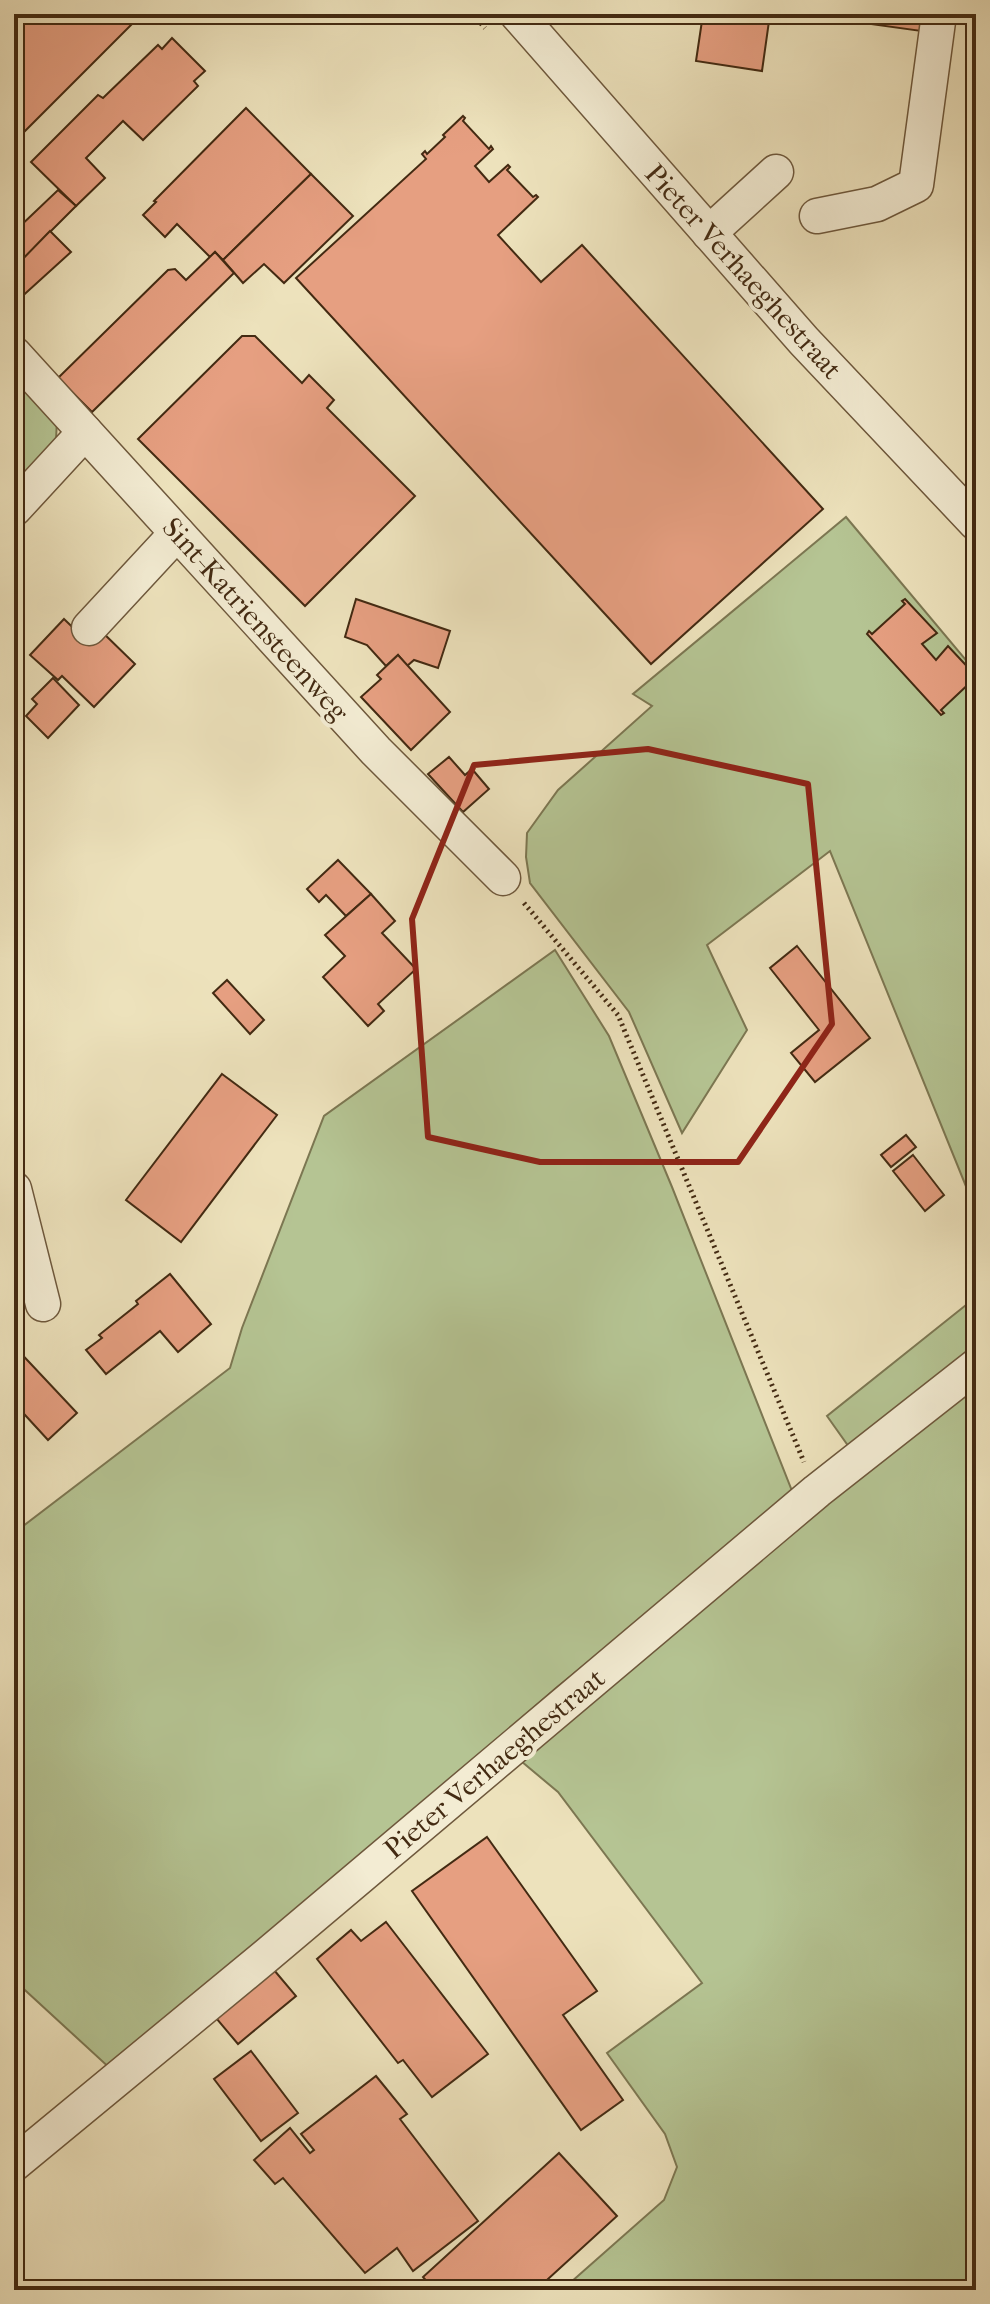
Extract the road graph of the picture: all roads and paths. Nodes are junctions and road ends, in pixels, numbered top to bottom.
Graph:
1 (517, 14) edge
2 (939, 14) edge
3 (776, 172) dead end
4 (817, 216) dead end
5 (709, 233) junction
6 (14, 354) edge
7 (85, 432) junction
8 (14, 509) edge
9 (976, 523) edge
10 (177, 533) junction
11 (89, 628) dead end
12 (503, 878) joint
13 (14, 1189) edge
14 (43, 1304) dead end
15 (976, 1366) edge
16 (817, 1491) junction
17 (14, 2164) edge

1 - 5 street, Pieter Verhaeghestraat
2 - 4 street
3 - 5 street
5 - 9 street, Pieter Verhaeghestraat
6 - 7 street, Sint-Katriensteenweg
7 - 8 street
7 - 10 street, Sint-Katriensteenweg
10 - 11 street
10 - 12 street, Sint-Katriensteenweg
12 - 16 path
13 - 14 street
15 - 16 street, Pieter Verhaeghestraat
16 - 17 street, Pieter Verhaeghestraat

